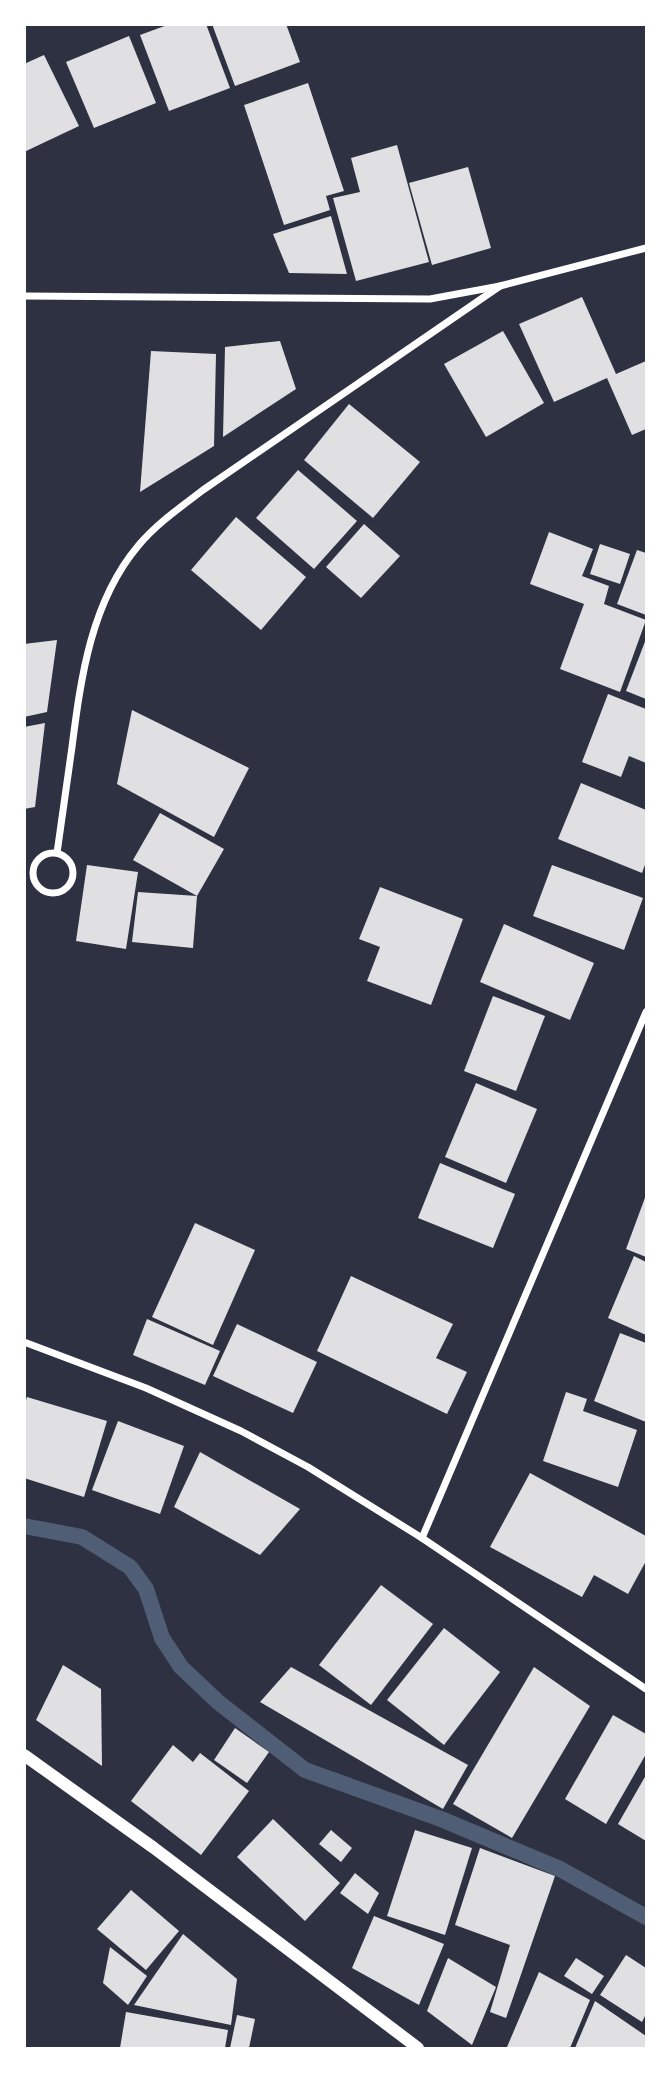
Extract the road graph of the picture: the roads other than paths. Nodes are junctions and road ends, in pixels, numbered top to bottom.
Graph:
1 (646, 248) edge
2 (500, 286) junction
3 (24, 296) edge
4 (57, 853) junction
5 (646, 1012) edge
6 (24, 1342) edge
7 (422, 1538) junction
8 (646, 1689) edge
9 (24, 1755) edge
10 (418, 2049) edge

1 - 2 street
2 - 3 street
2 - 4 street
4 - 4 street
5 - 7 street
6 - 7 street
7 - 8 street
9 - 10 street

